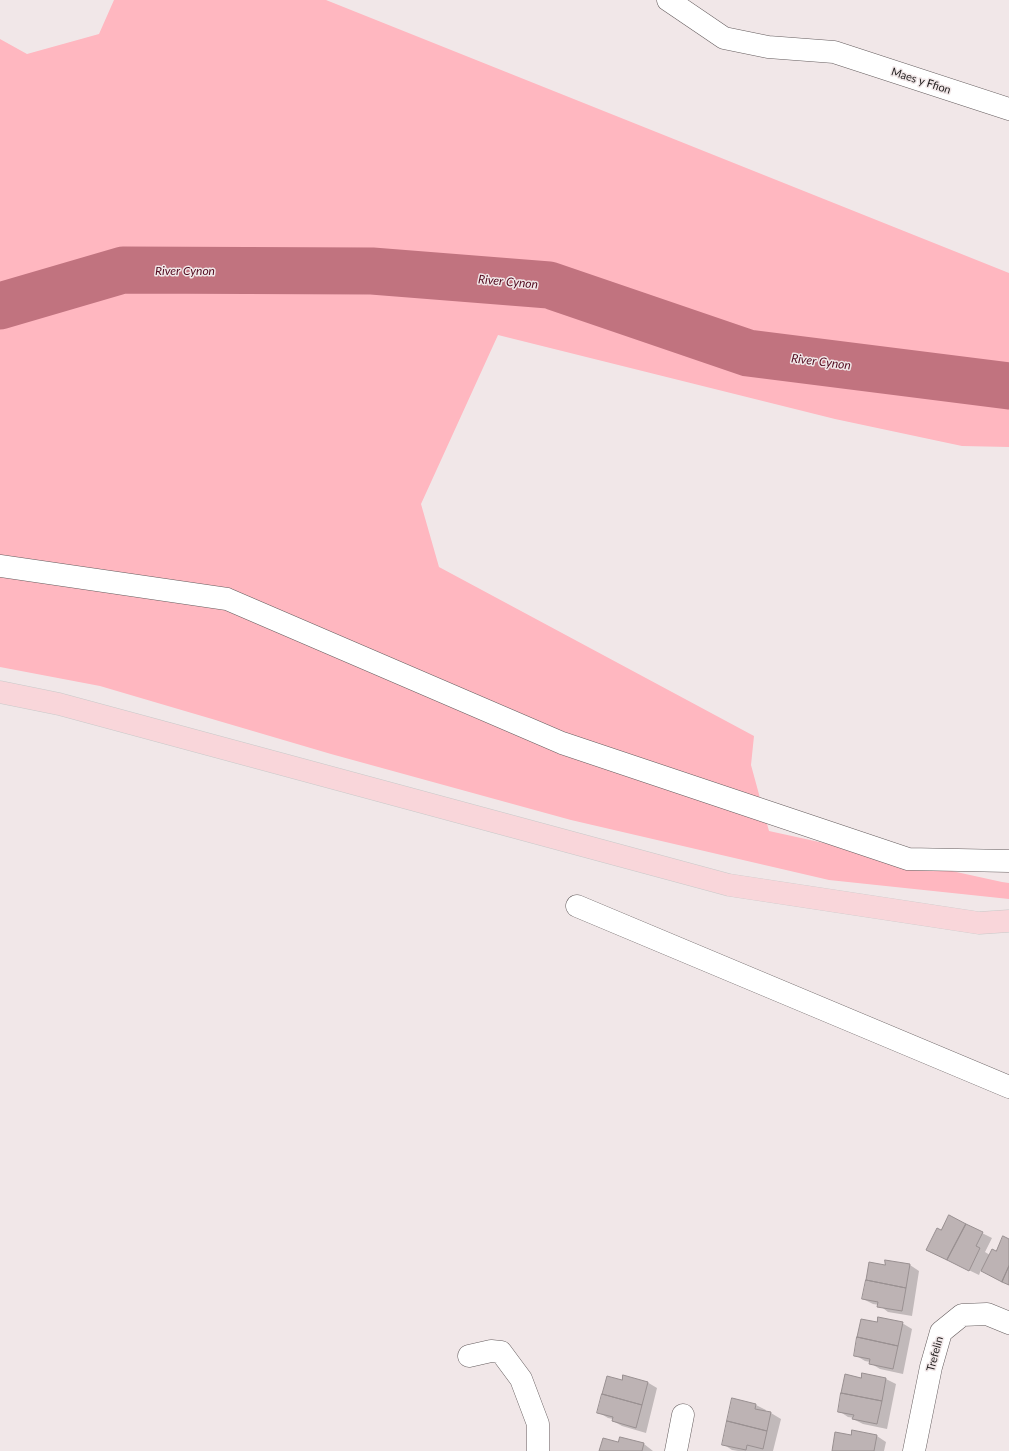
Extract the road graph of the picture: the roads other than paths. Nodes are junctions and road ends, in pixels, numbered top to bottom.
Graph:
1 (668, 0) edge
2 (1009, 109) edge
3 (0, 566) edge
4 (0, 692) edge
5 (1009, 861) edge
6 (577, 906) dead end
7 (1009, 921) edge
8 (1009, 1087) edge
9 (1009, 1323) edge
10 (469, 1356) dead end
11 (683, 1415) dead end
12 (538, 1451) edge
13 (676, 1451) edge
14 (914, 1451) edge

1 - 2 street, Maes y Ffion
3 - 5 street
4 - 7 main road
6 - 8 street
9 - 14 street, Trefelin
10 - 12 street
11 - 13 street

